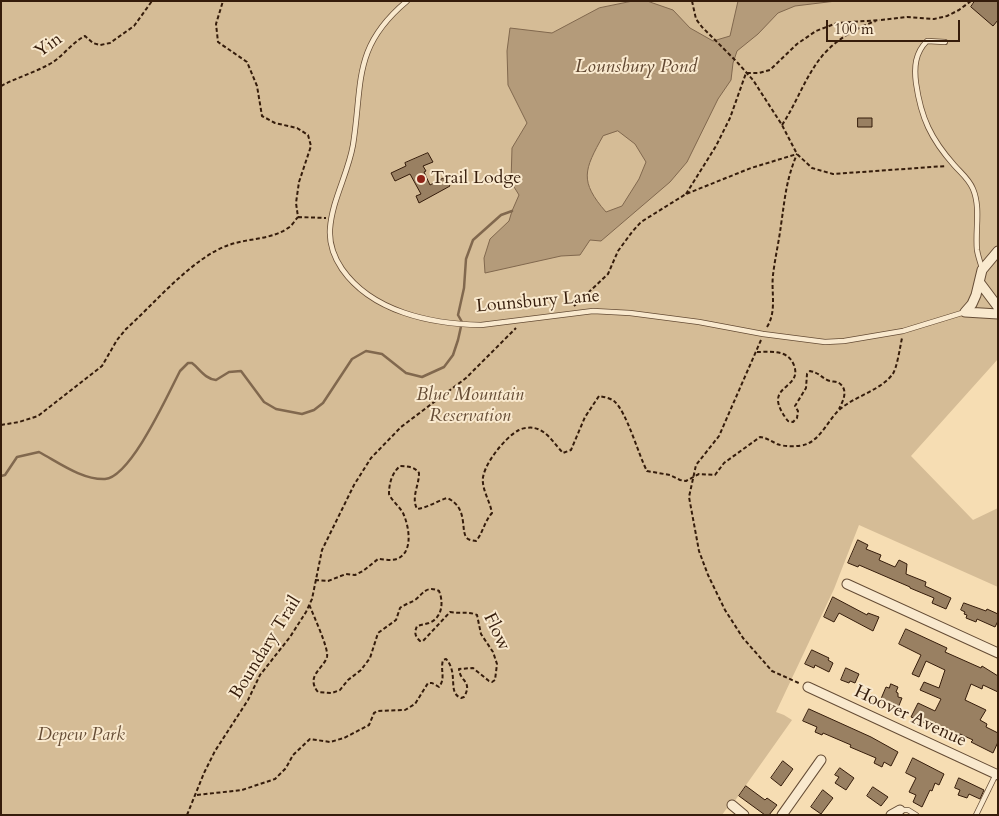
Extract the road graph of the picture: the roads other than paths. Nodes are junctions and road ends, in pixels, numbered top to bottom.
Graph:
1 (407, 1) edge
2 (945, 42) dead end
3 (998, 251) edge
4 (982, 270) junction
5 (980, 283) junction
6 (998, 307) edge
7 (965, 312) junction
8 (998, 314) edge
9 (847, 584) dead end
10 (998, 653) edge
11 (808, 688) road end
12 (821, 760) dead end
13 (997, 775) edge
14 (732, 805) dead end
15 (900, 810) joint
16 (744, 815) edge
17 (782, 815) edge
18 (891, 815) edge
19 (916, 815) edge
20 (976, 815) edge

1 - 7 lane, Lounsbury Lane
2 - 4 lane
3 - 4 street
4 - 5 street
5 - 6 street
5 - 7 street
7 - 8 street
9 - 10 street
11 - 13 street, Hoover Avenue
12 - 17 street
13 - 20 lane
14 - 16 street
15 - 18 street
15 - 19 lane

